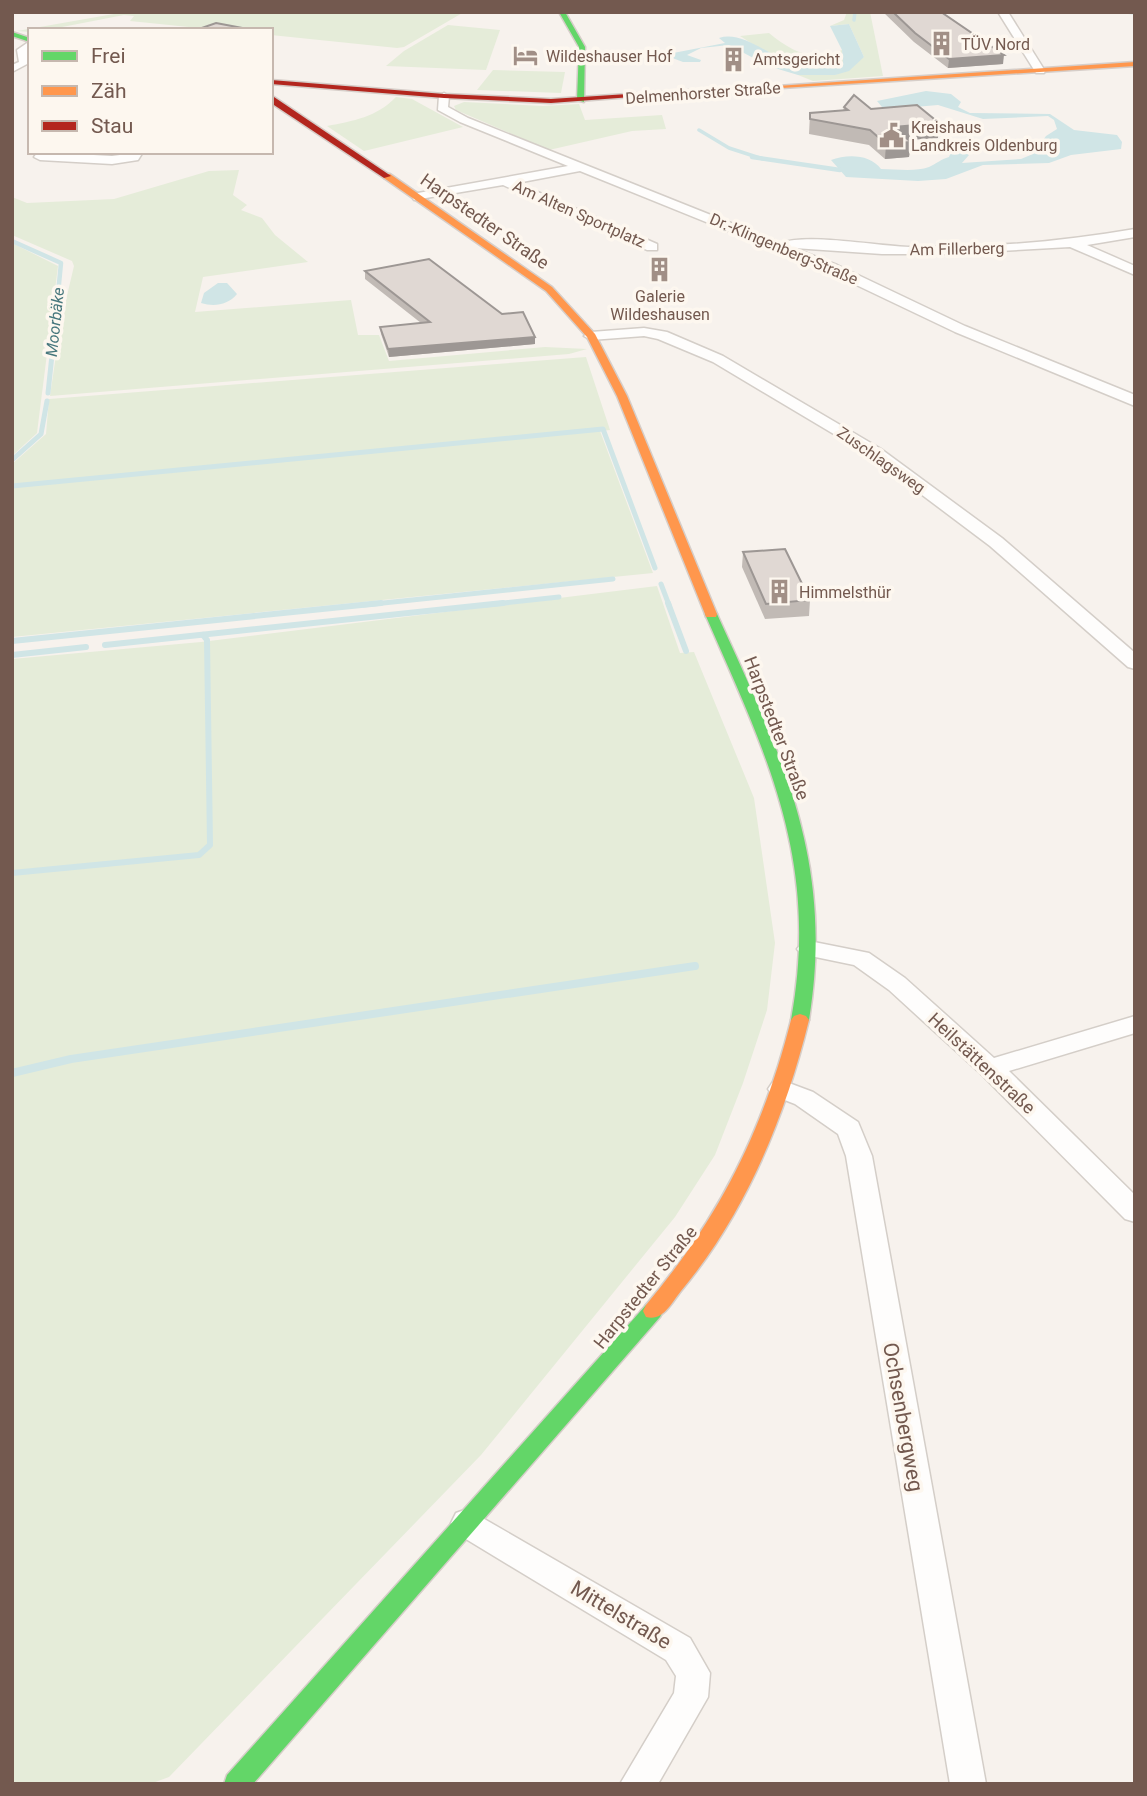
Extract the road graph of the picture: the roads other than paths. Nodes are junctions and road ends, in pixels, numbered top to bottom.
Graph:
1 (562, 12) edge
2 (1003, 12) edge
3 (28, 44) edge
4 (1135, 64) edge
5 (12, 69) edge
6 (1040, 71) junction
7 (582, 79) junction
8 (273, 82) edge
9 (444, 96) junction
10 (632, 98) junction
11 (273, 100) edge
12 (581, 100) junction
13 (42, 154) edge
14 (135, 155) edge
15 (151, 158) dead end
16 (583, 167) junction
17 (506, 181) junction
18 (418, 197) junction
19 (1135, 233) edge
20 (1070, 242) junction
21 (780, 246) junction
22 (652, 247) dead end
23 (1135, 271) edge
24 (591, 336) junction
25 (1135, 401) edge
26 (1135, 663) edge
27 (809, 949) junction
28 (1135, 1024) edge
29 (990, 1068) junction
30 (781, 1089) junction
31 (1135, 1212) edge
32 (467, 1523) junction
33 (236, 1784) edge
34 (638, 1784) edge
35 (968, 1784) edge

1 - 7 main road
2 - 6 street
3 - 5 street
4 - 6 main road, Delmenhorster Straße
6 - 10 main road, Delmenhorster Straße
7 - 10 main road
7 - 12 main road
8 - 9 main road, Delmenhorster Straße
9 - 12 main road, Delmenhorster Straße
9 - 16 street, Dr.-Klingenberg-Straße
10 - 12 main road, Delmenhorster Straße
11 - 18 main road, Harpstedter Straße
13 - 14 street
14 - 15 street
16 - 17 street, Am Alten Sportplatz
16 - 21 street, Dr.-Klingenberg-Straße
17 - 18 street, Am Alten Sportplatz
17 - 22 street, Am Alten Sportplatz
18 - 24 main road, Harpstedter Straße
19 - 20 street, Am Fillerberg
20 - 21 street, Am Fillerberg
20 - 23 street
21 - 25 street, Dr.-Klingenberg-Straße
24 - 26 street, Zuschlagsweg
24 - 27 main road, Harpstedter Straße
27 - 29 street, Heilstättenstraße
27 - 30 main road, Harpstedter Straße
28 - 29 street
29 - 31 street, Heilstättenstraße
30 - 32 main road, Harpstedter Straße
30 - 35 street, Ochsenbergweg
32 - 33 main road, Harpstedter Straße
32 - 34 street, Mittelstraße

